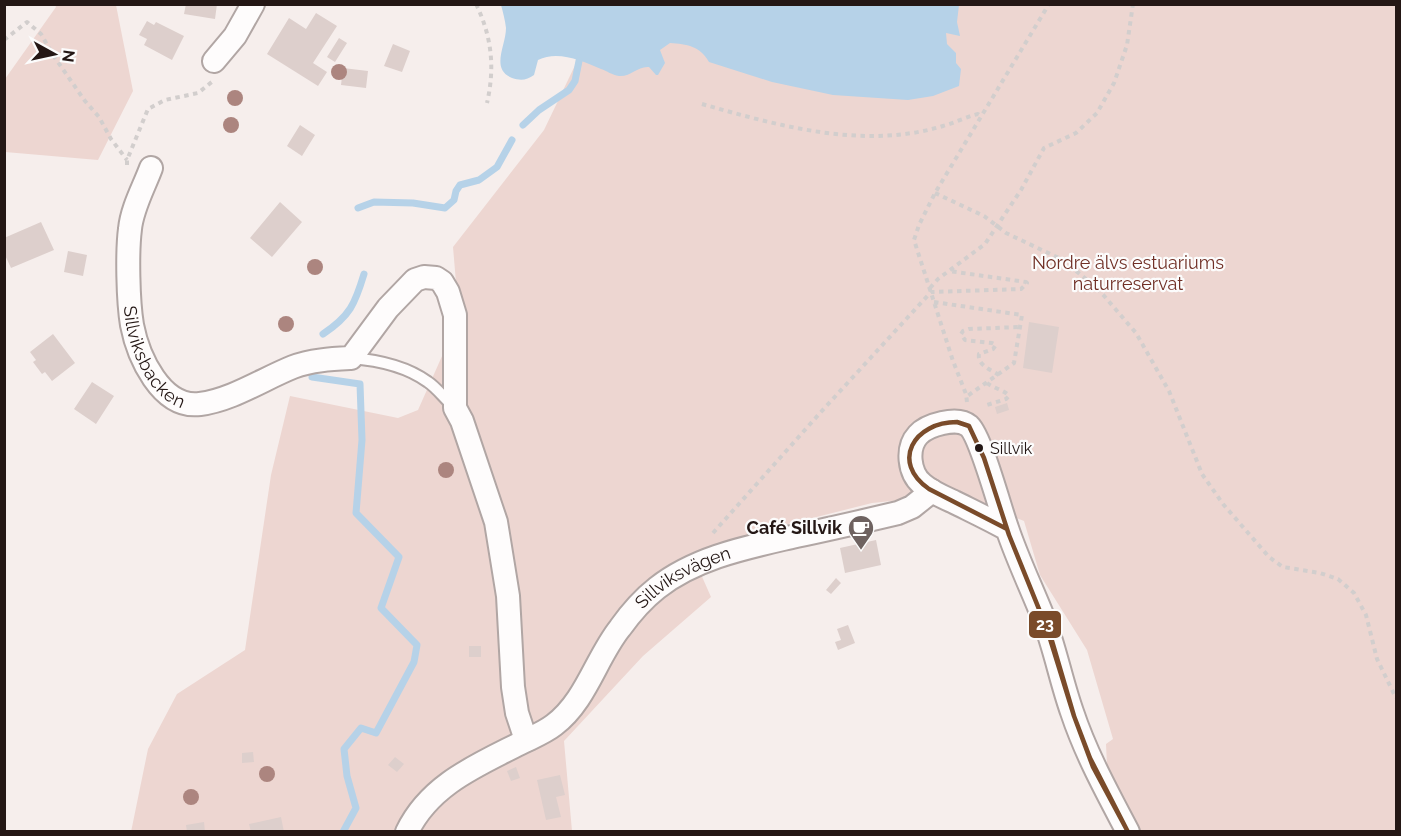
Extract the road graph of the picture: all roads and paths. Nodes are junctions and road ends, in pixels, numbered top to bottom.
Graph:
1 (253, 4) edge
2 (476, 4) edge
3 (1049, 4) edge
4 (1133, 4) edge
5 (4, 40) edge
6 (214, 61) joint
7 (487, 103) dead end
8 (702, 104) dead end
9 (982, 117) junction
10 (127, 160) junction
11 (151, 168) dead end
12 (128, 172) dead end
13 (935, 193) junction
14 (998, 226) junction
15 (950, 271) junction
16 (930, 290) junction
17 (934, 302) junction
18 (1020, 327) junction
19 (351, 357) junction
20 (999, 375) junction
21 (987, 383) junction
22 (966, 397) junction
23 (987, 405) dead end
24 (455, 408) junction
25 (965, 423) junction
26 (932, 491) junction
27 (1007, 529) junction
28 (713, 534) dead end
29 (1396, 698) edge
30 (526, 740) junction
31 (407, 831) edge
32 (1128, 831) edge

1 - 6 street
2 - 7 path
3 - 9 path
4 - 14 path
5 - 10 path
6 - 10 path
8 - 9 path
9 - 13 path
10 - 12 path
11 - 19 street, Sillviksbacken
13 - 14 path
13 - 16 path
14 - 15 path
14 - 29 path
15 - 16 path
15 - 16 path
16 - 17 path
16 - 28 path
17 - 18 path
17 - 22 path
18 - 20 path
18 - 20 path
19 - 24 lane, Sillviksbacken
19 - 24 street, Sillviksbacken
20 - 21 path
21 - 22 path
21 - 23 path
22 - 25 path
24 - 30 street, Sillviksbacken
25 - 26 street
25 - 27 street
26 - 27 street
26 - 30 street, Sillviksvägen
27 - 32 street
30 - 31 street, Sillviksvägen

